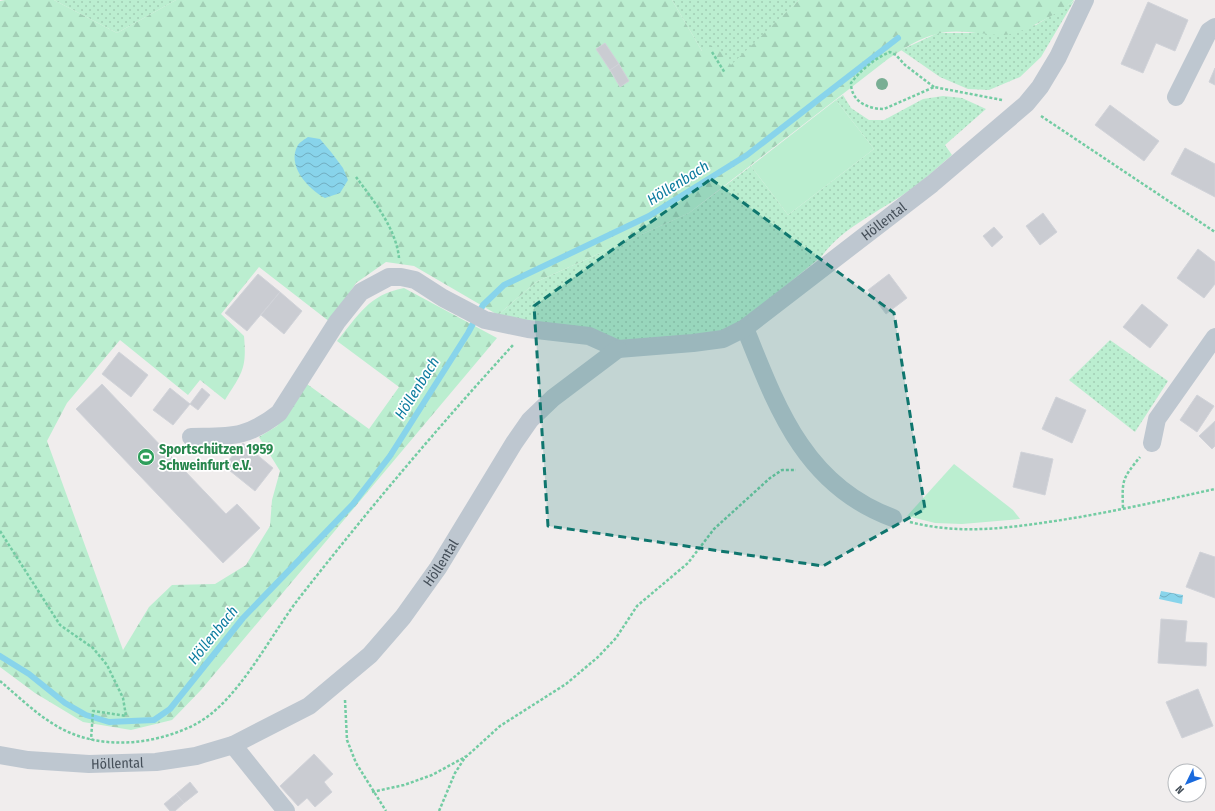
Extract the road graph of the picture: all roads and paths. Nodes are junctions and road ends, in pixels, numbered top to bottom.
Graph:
1 (1085, 0) edge
2 (1215, 27) edge
3 (712, 52) dead end
4 (725, 73) dead end
5 (934, 87) junction
6 (1176, 97) dead end
7 (1026, 104) junction
8 (1041, 116) dead end
9 (356, 177) dead end
10 (1215, 232) edge
11 (401, 277) junction
12 (744, 328) junction
13 (528, 329) junction
14 (1215, 337) edge
15 (618, 349) junction
16 (191, 437) dead end
17 (1152, 443) joint
18 (820, 472) junction
19 (1215, 489) edge
20 (1123, 508) junction
21 (893, 518) joint
22 (0, 531) edge
23 (344, 679) junction
24 (0, 680) edge
25 (91, 740) junction
26 (233, 745) junction
27 (0, 755) edge
28 (467, 756) junction
29 (372, 792) junction
30 (286, 811) edge
31 (386, 811) edge
32 (439, 811) edge

1 - 7 street, Höllental
2 - 6 street
3 - 4 path
5 - 5 path
5 - 7 path
7 - 12 street, Höllental
8 - 10 path
9 - 11 path
11 - 13 street, Höllental
11 - 16 street, Höllental
12 - 15 street, Höllental
12 - 18 street
13 - 15 street, Höllental
13 - 25 path
14 - 17 street
15 - 23 street, Höllental
17 - 20 path
18 - 21 street
18 - 28 path
19 - 20 path
20 - 21 path
22 - 25 path
23 - 26 street, Höllental
23 - 29 path
24 - 25 path
26 - 27 street, Höllental
26 - 30 street
28 - 29 path
28 - 32 path
29 - 31 path

